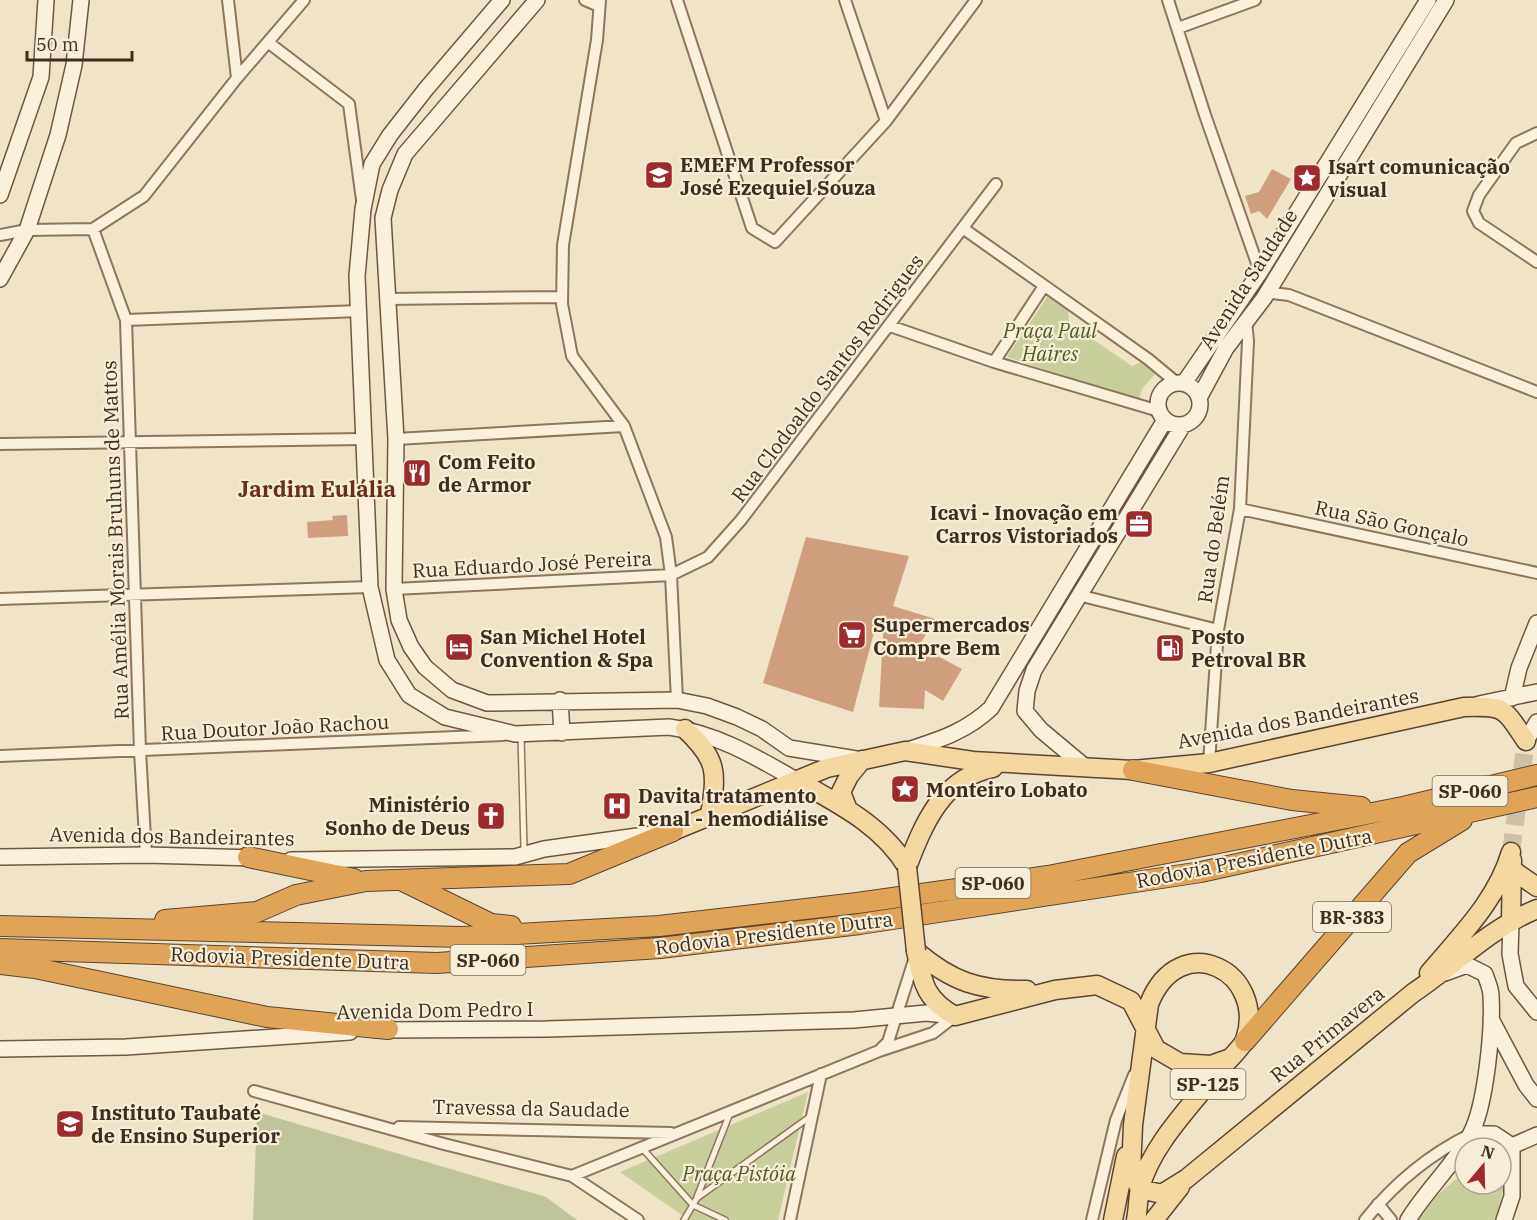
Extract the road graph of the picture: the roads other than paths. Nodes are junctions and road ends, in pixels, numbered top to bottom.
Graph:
1 (46, 0) edge
2 (81, 0) edge
3 (228, 0) edge
4 (304, 0) edge
5 (502, 0) edge
6 (537, 0) edge
7 (585, 0) edge
8 (676, 0) edge
9 (845, 0) edge
10 (976, 0) edge
11 (1168, 0) edge
12 (1255, 0) edge
13 (1428, 0) edge
14 (1446, 0) edge
15 (599, 3) edge
16 (1178, 28) junction
17 (269, 43) junction
18 (237, 78) junction
19 (886, 121) junction
20 (1537, 134) edge
21 (996, 184) dead end
22 (0, 195) edge
23 (363, 209) junction
24 (93, 229) junction
25 (964, 229) junction
26 (27, 230) junction
27 (0, 236) edge
28 (1537, 262) edge
29 (1260, 272) junction
30 (0, 279) edge
31 (1044, 286) junction
32 (562, 297) junction
33 (1264, 298) junction
34 (387, 299) junction
35 (359, 310) junction
36 (126, 320) junction
37 (1246, 321) junction
38 (890, 326) junction
39 (993, 362) junction
40 (1180, 383) junction
41 (1537, 392) edge
42 (1199, 398) junction
43 (1162, 416) junction
44 (1183, 424) junction
45 (624, 426) junction
46 (363, 439) junction
47 (396, 439) junction
48 (129, 443) junction
49 (0, 444) edge
50 (1240, 509) junction
51 (395, 510) junction
52 (368, 511) junction
53 (1537, 573) edge
54 (671, 575) junction
55 (370, 587) junction
56 (394, 589) junction
57 (135, 594) junction
58 (1078, 595) junction
59 (0, 599) edge
60 (1537, 623) edge
61 (1218, 630) junction
62 (1537, 692) edge
63 (1512, 698) junction
64 (560, 700) junction
65 (677, 700) junction
66 (1464, 707) junction
67 (1537, 722) edge
68 (685, 729) junction
69 (562, 733) junction
70 (518, 734) junction
71 (1526, 741) joint
72 (140, 751) junction
73 (905, 751) junction
74 (0, 756) edge
75 (862, 760) junction
76 (1017, 763) junction
77 (1209, 763) junction
78 (1084, 766) junction
79 (1133, 770) junction
80 (1537, 775) edge
81 (796, 780) junction
82 (1537, 797) edge
83 (1403, 807) junction
84 (848, 810) junction
85 (1476, 812) junction
86 (710, 815) junction
87 (673, 831) junction
88 (524, 849) junction
89 (544, 849) junction
90 (146, 855) junction
91 (0, 857) edge
92 (248, 857) junction
93 (379, 859) junction
94 (907, 867) junction
95 (1514, 871) junction
96 (400, 879) junction
97 (366, 881) junction
98 (1537, 887) edge
99 (1537, 909) edge
100 (1511, 921) junction
101 (0, 926) edge
102 (79, 928) junction
103 (580, 932) junction
104 (0, 949) edge
105 (916, 951) junction
106 (0, 964) edge
107 (1440, 975) junction
108 (1055, 990) junction
109 (1413, 993) junction
110 (1537, 1012) edge
111 (896, 1016) junction
112 (955, 1016) junction
113 (1491, 1019) junction
114 (388, 1029) junction
115 (1143, 1029) junction
116 (1245, 1041) junction
117 (0, 1049) edge
118 (879, 1051) junction
119 (1141, 1058) junction
120 (1228, 1059) junction
121 (821, 1074) junction
122 (254, 1091) dead end
123 (1537, 1099) edge
124 (730, 1112) junction
125 (813, 1115) junction
126 (1133, 1125) junction
127 (384, 1127) junction
128 (1173, 1129) junction
129 (677, 1134) junction
130 (1472, 1134) junction
131 (1537, 1135) edge
132 (1497, 1136) edge
133 (1513, 1146) edge
134 (642, 1148) junction
135 (1513, 1160) edge
136 (572, 1176) junction
137 (1186, 1179) junction
138 (1513, 1181) edge
139 (1140, 1189) junction
140 (1511, 1196) edge
141 (697, 1198) junction
142 (1378, 1204) junction
143 (693, 1205) junction
144 (1507, 1218) edge
145 (638, 1220) edge
146 (684, 1220) edge
147 (725, 1220) edge
148 (790, 1220) edge
149 (1092, 1220) edge
150 (1113, 1220) edge
151 (1136, 1220) edge
152 (1154, 1220) edge
153 (1365, 1220) edge
154 (1391, 1220) edge
155 (1408, 1220) edge

1 - 22 main road
2 - 26 main road
3 - 18 street
4 - 17 street
5 - 23 main road
6 - 34 main road
7 - 15 street
8 - 19 street
9 - 19 street
10 - 19 street
11 - 16 street
12 - 16 street
13 - 29 main road, Avenida Saudade
14 - 33 main road, Avenida Saudade
15 - 32 street
16 - 29 street
17 - 18 street
17 - 23 street
18 - 24 street
20 - 28 street
21 - 25 street, Rua Clodoaldo Santos Rodrigues
23 - 35 main road
24 - 26 street
24 - 36 street, Rua Amélia Morais Bruhuns de Mattos
25 - 31 street
25 - 38 street, Rua Clodoaldo Santos Rodrigues
26 - 27 street
26 - 30 main road
29 - 40 main road, Avenida Saudade
31 - 39 street
31 - 40 street
32 - 34 street
32 - 45 street
33 - 37 main road, Avenida Saudade
33 - 41 street
34 - 47 main road
35 - 36 street
35 - 46 main road
36 - 48 street, Rua Amélia Morais Bruhuns de Mattos
37 - 42 main road, Avenida Saudade
37 - 50 street, Rua do Belém
38 - 39 street
38 - 54 street, Rua Clodoaldo Santos Rodrigues
39 - 43 street
40 - 42 main road
40 - 43 main road, Avenida Saudade
42 - 44 main road, Avenida Saudade
43 - 44 main road
43 - 73 main road, Avenida Saudade
44 - 58 main road, Avenida Saudade
45 - 47 street
45 - 54 street
46 - 48 street
46 - 52 main road
47 - 51 main road
48 - 49 street
48 - 57 street, Rua Amélia Morais Bruhuns de Mattos
50 - 53 street, Rua São Gonçalo
50 - 61 street, Rua do Belém
51 - 52 main road
51 - 56 main road
52 - 55 main road
54 - 56 street, Rua Eduardo José Pereira
54 - 65 street
55 - 57 street
55 - 70 main road
56 - 64 main road
57 - 59 street
57 - 72 street, Rua Amélia Morais Bruhuns de Mattos
58 - 61 street
58 - 78 main road, Avenida Saudade
60 - 63 main road
61 - 77 street, Rua do Belém
62 - 63 main road, Avenida dos Bandeirantes
63 - 66 main road, Avenida dos Bandeirantes
64 - 65 main road
64 - 69 main road
65 - 75 main road
66 - 71 main road, Avenida dos Bandeirantes
66 - 77 main road, Avenida dos Bandeirantes
67 - 71 main road
68 - 69 main road
68 - 81 main road
68 - 86 main road
69 - 70 main road
70 - 72 street, Rua Doutor João Rachou
70 - 88 lane
72 - 74 street, Rua Doutor João Rachou
72 - 90 street, Rua Amélia Morais Bruhuns de Mattos
73 - 75 main road, Avenida dos Bandeirantes
73 - 76 main road, Avenida dos Bandeirantes
75 - 81 main road, Avenida dos Bandeirantes
75 - 84 main road
76 - 78 main road, Avenida dos Bandeirantes
76 - 94 main road
77 - 79 main road, Avenida dos Bandeirantes
78 - 79 main road, Avenida dos Bandeirantes
79 - 83 highway
80 - 83 highway, Rodovia Presidente Dutra / SP-060
81 - 84 main road
81 - 86 main road, Avenida dos Bandeirantes
82 - 85 highway, Rodovia Presidente Dutra / SP-060
83 - 103 highway, Rodovia Presidente Dutra / SP-060
84 - 94 main road
85 - 104 highway, Rodovia Presidente Dutra / SP-060
85 - 116 highway, BR-383
86 - 87 main road, Avenida dos Bandeirantes
87 - 89 main road, Avenida dos Bandeirantes
87 - 96 highway
88 - 89 street, Avenida dos Bandeirantes
88 - 93 street, Avenida dos Bandeirantes
89 - 93 main road, Avenida dos Bandeirantes
90 - 91 main road, Avenida dos Bandeirantes
90 - 92 main road, Avenida dos Bandeirantes
92 - 93 main road, Avenida dos Bandeirantes
92 - 97 highway
94 - 105 main road, bridge
95 - 98 main road
95 - 100 main road
95 - 109 main road, Rua Primavera
96 - 97 highway
96 - 103 highway
97 - 102 highway
99 - 100 main road, Rua Primavera
100 - 107 main road, Rua Primavera
100 - 110 main road
101 - 102 highway, Rodovia Presidente Dutra / SP-060
102 - 103 highway, Rodovia Presidente Dutra / SP-060
105 - 108 main road
105 - 111 street
105 - 112 main road
106 - 114 highway
107 - 109 main road, Rua Primavera
107 - 113 main road
108 - 112 main road
108 - 115 main road
109 - 137 main road, Rua Primavera
111 - 112 main road, Avenida Dom Pedro I
111 - 114 main road, Avenida Dom Pedro I
111 - 118 street
112 - 118 street, Travessa da Saudade
113 - 123 main road
113 - 130 main road
114 - 117 main road, Avenida Dom Pedro I
115 - 116 main road
115 - 119 main road
115 - 120 main road
116 - 120 main road, SP-125
118 - 121 street, Travessa da Saudade
119 - 126 main road
119 - 149 street
120 - 128 main road, SP-125
121 - 124 street, Travessa da Saudade
121 - 125 street
122 - 127 street, Travessa da Saudade
124 - 129 street, Travessa da Saudade
124 - 141 lane
125 - 141 lane
125 - 148 street
126 - 128 main road
126 - 139 main road
126 - 150 main road
127 - 129 street, Travessa da Saudade
127 - 136 street, Travessa da Saudade
128 - 139 main road, SP-125
129 - 134 street, Travessa da Saudade
130 - 132 main road
130 - 142 street
130 - 155 main road
131 - 133 main road
134 - 136 street, Travessa da Saudade
134 - 143 lane
135 - 138 main road
136 - 145 street
137 - 139 main road
137 - 152 main road
139 - 151 main road, SP-125
140 - 144 main road
141 - 143 lane
142 - 153 street
142 - 154 street
143 - 146 lane
143 - 147 lane

